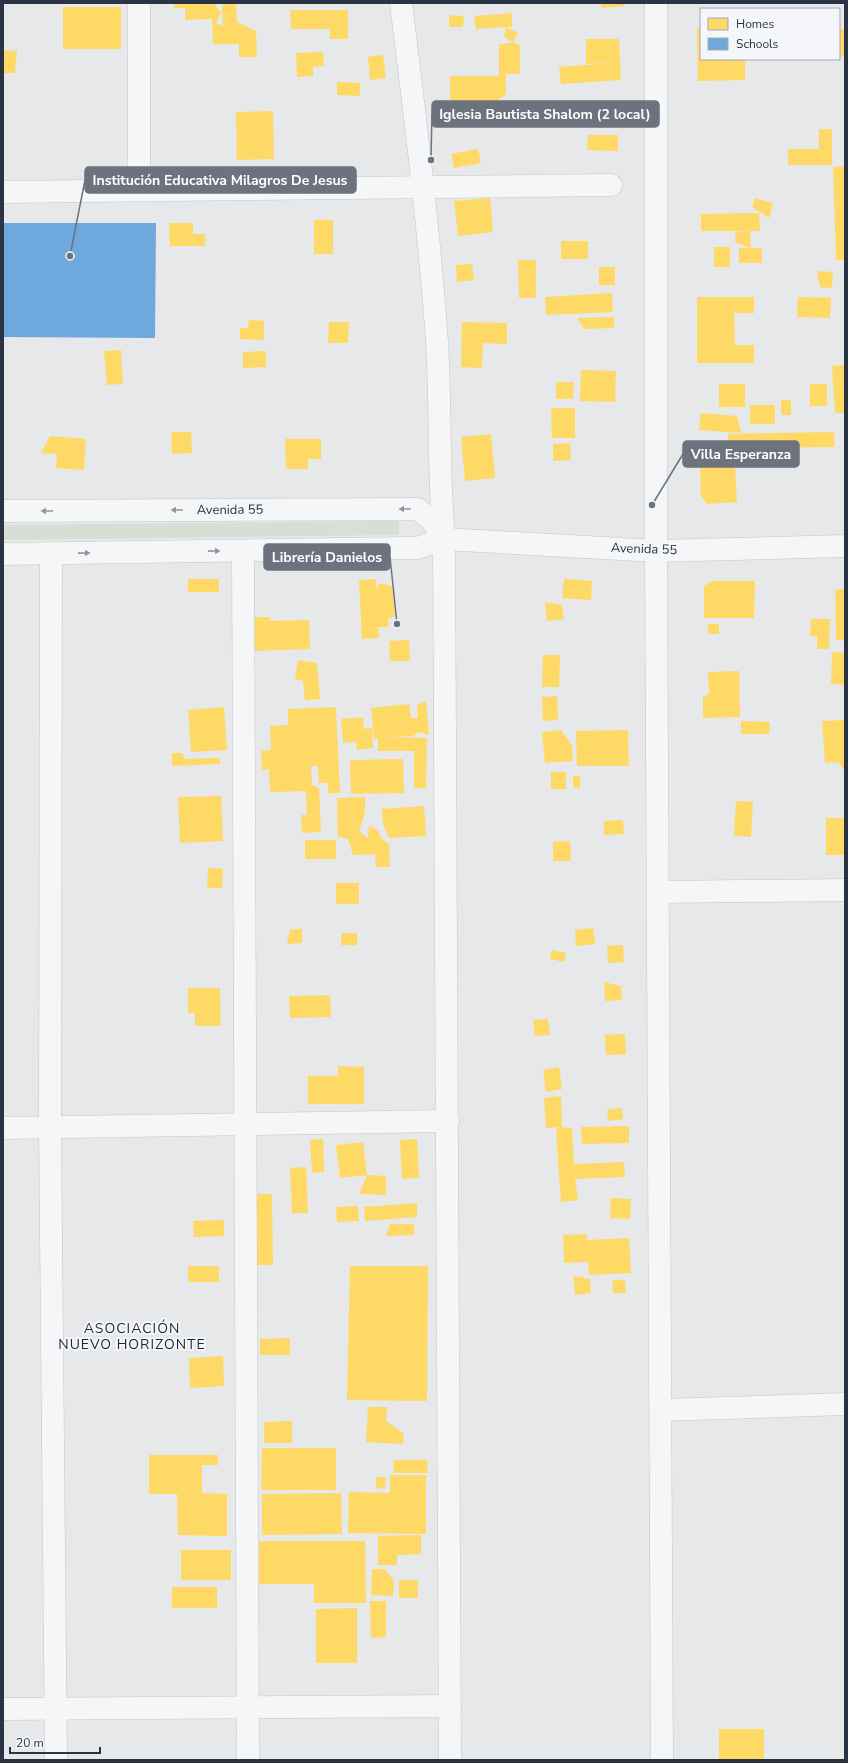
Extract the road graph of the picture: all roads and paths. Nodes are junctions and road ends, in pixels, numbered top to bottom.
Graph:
1 (139, 3) edge
2 (401, 3) edge
3 (656, 3) edge
4 (611, 185) dead end
5 (424, 187) junction
6 (139, 190) junction
7 (3, 192) edge
8 (3, 511) edge
9 (444, 539) junction
10 (845, 546) edge
11 (243, 551) junction
12 (656, 551) junction
13 (3, 554) edge
14 (51, 554) junction
15 (845, 890) edge
16 (659, 892) junction
17 (448, 1121) junction
18 (246, 1124) junction
19 (50, 1127) junction
20 (3, 1128) edge
21 (845, 1404) edge
22 (660, 1410) junction
23 (450, 1706) junction
24 (56, 1708) junction
25 (248, 1708) junction
26 (3, 1709) edge
27 (56, 1760) edge
28 (248, 1760) edge
29 (450, 1760) edge
30 (662, 1760) edge

1 - 6 street
2 - 5 street
3 - 12 street
4 - 5 street
5 - 6 street
5 - 9 street
6 - 7 street
9 -> 8 street, Avenida 55
9 - 11 street, Avenida 55
9 - 12 street, Avenida 55
9 - 17 street
10 - 12 street, Avenida 55
14 -> 11 street, Avenida 55
11 - 18 street
12 - 16 street
13 - 14 street, Avenida 55
14 - 19 street
15 - 16 street
16 - 22 street
17 - 18 street
17 - 23 street
18 - 19 street
18 - 25 street
19 - 20 street
19 - 24 street
21 - 22 street
22 - 30 street
23 - 25 street
23 - 29 street
24 - 25 street
24 - 26 street
24 - 27 street
25 - 28 street

